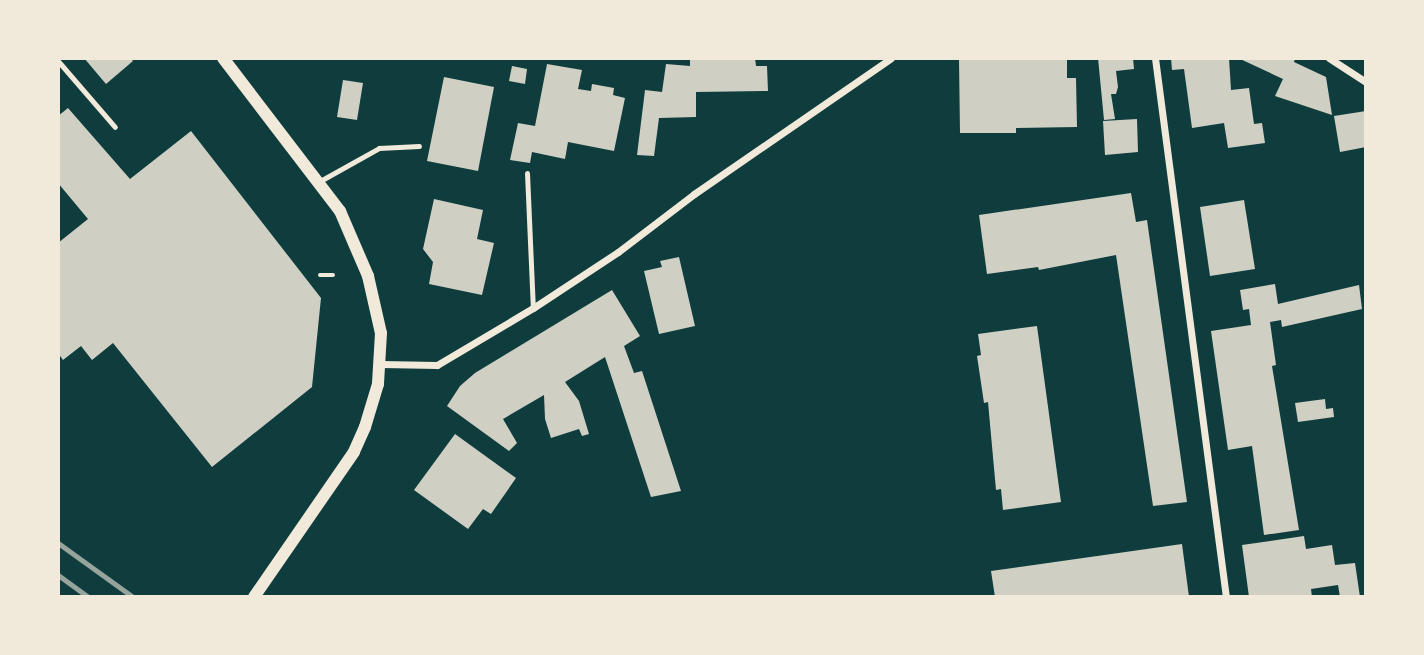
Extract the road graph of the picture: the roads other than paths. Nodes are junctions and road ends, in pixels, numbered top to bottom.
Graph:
1 (223, 58) edge
2 (891, 58) edge
3 (1155, 58) edge
4 (1328, 58) edge
5 (58, 61) edge
6 (1366, 82) edge
7 (115, 127) dead end
8 (419, 146) dead end
9 (527, 173) dead end
10 (320, 181) junction
11 (533, 308) junction
12 (380, 364) junction
13 (254, 597) edge
14 (1226, 597) edge

1 - 10 street
2 - 11 street
3 - 14 street
4 - 6 street
5 - 7 lane
8 - 10 lane
9 - 11 lane
10 - 12 street
11 - 12 street
12 - 13 street

